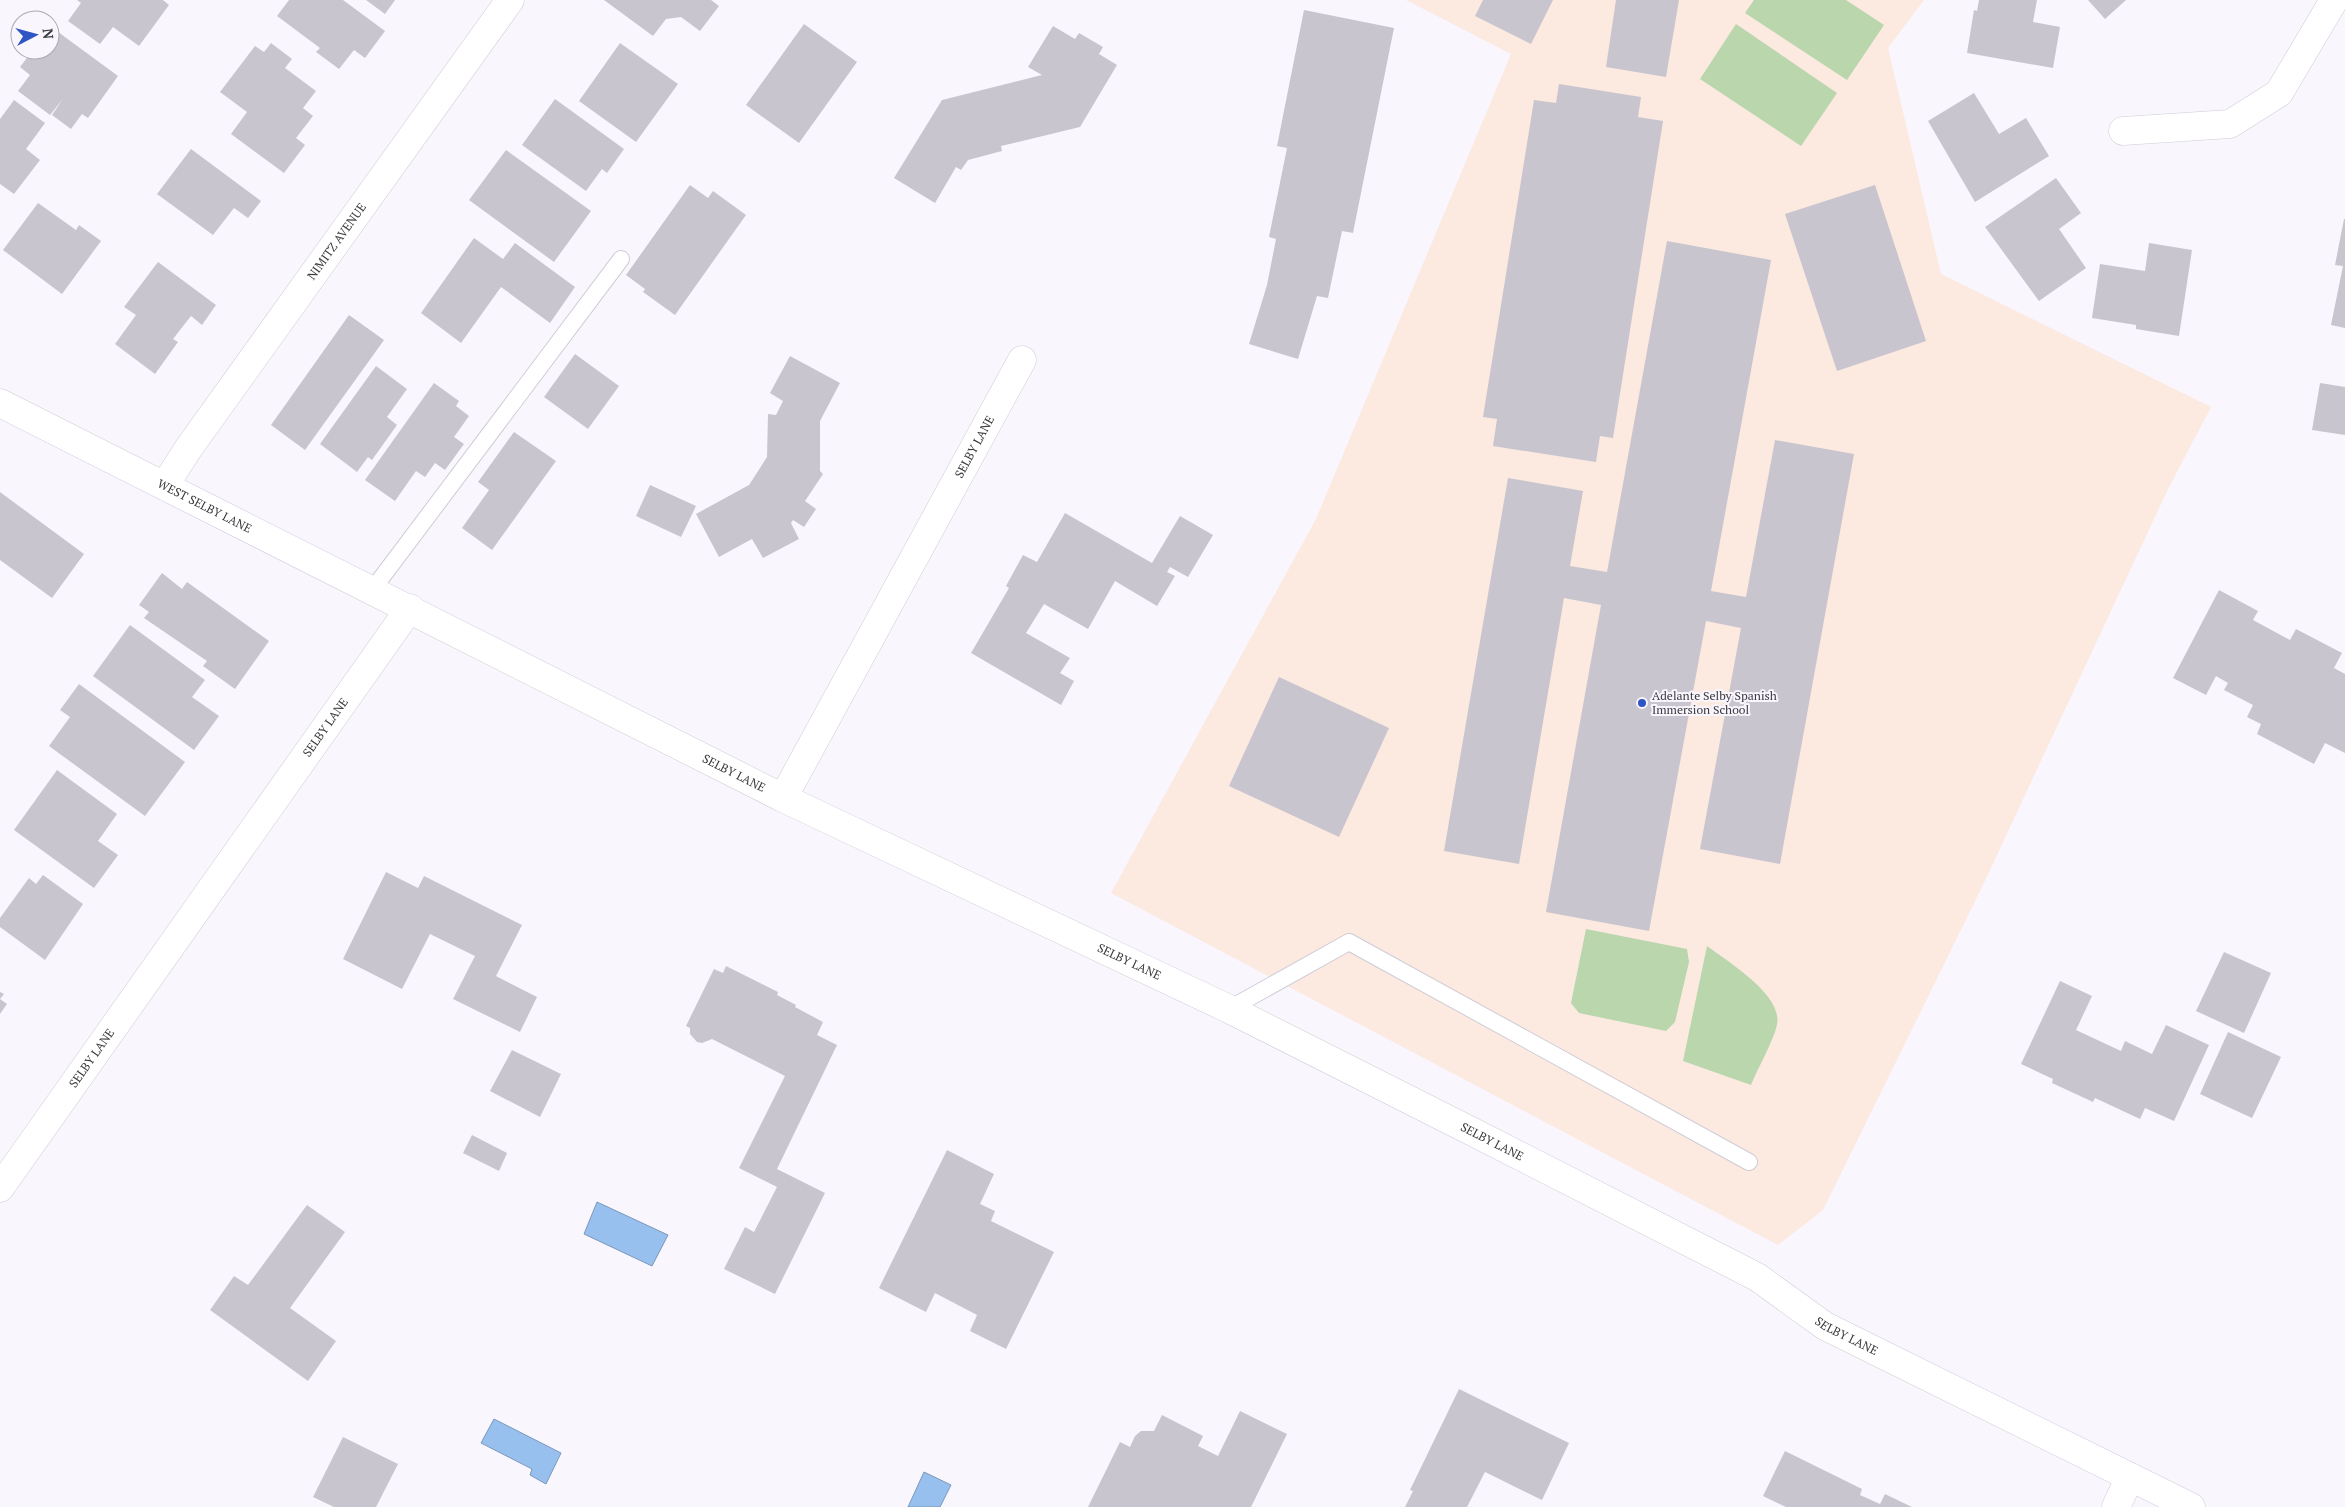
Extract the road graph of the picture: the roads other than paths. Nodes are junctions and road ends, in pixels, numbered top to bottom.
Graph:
1 (510, 0) edge
2 (2334, 0) edge
3 (2123, 131) dead end
4 (621, 259) dead end
5 (1022, 360) dead end
6 (0, 403) edge
7 (165, 486) junction
8 (373, 589) junction
9 (410, 608) junction
10 (783, 798) junction
11 (1229, 1009) junction
12 (1748, 1162) dead end
13 (0, 1188) edge
14 (2130, 1477) junction
15 (2116, 1507) edge
16 (2191, 1507) edge

1 - 7 street, NIMITZ AVENUE
2 - 3 street
4 - 8 lane
5 - 10 street, SELBY LANE
6 - 7 street, WEST SELBY LANE
7 - 8 street, WEST SELBY LANE
8 - 9 street, WEST SELBY LANE
9 - 10 street, SELBY LANE
9 - 13 street, SELBY LANE
10 - 11 street, SELBY LANE
11 - 12 lane
11 - 14 street, SELBY LANE
14 - 15 street
14 - 16 street, SELBY LANE

